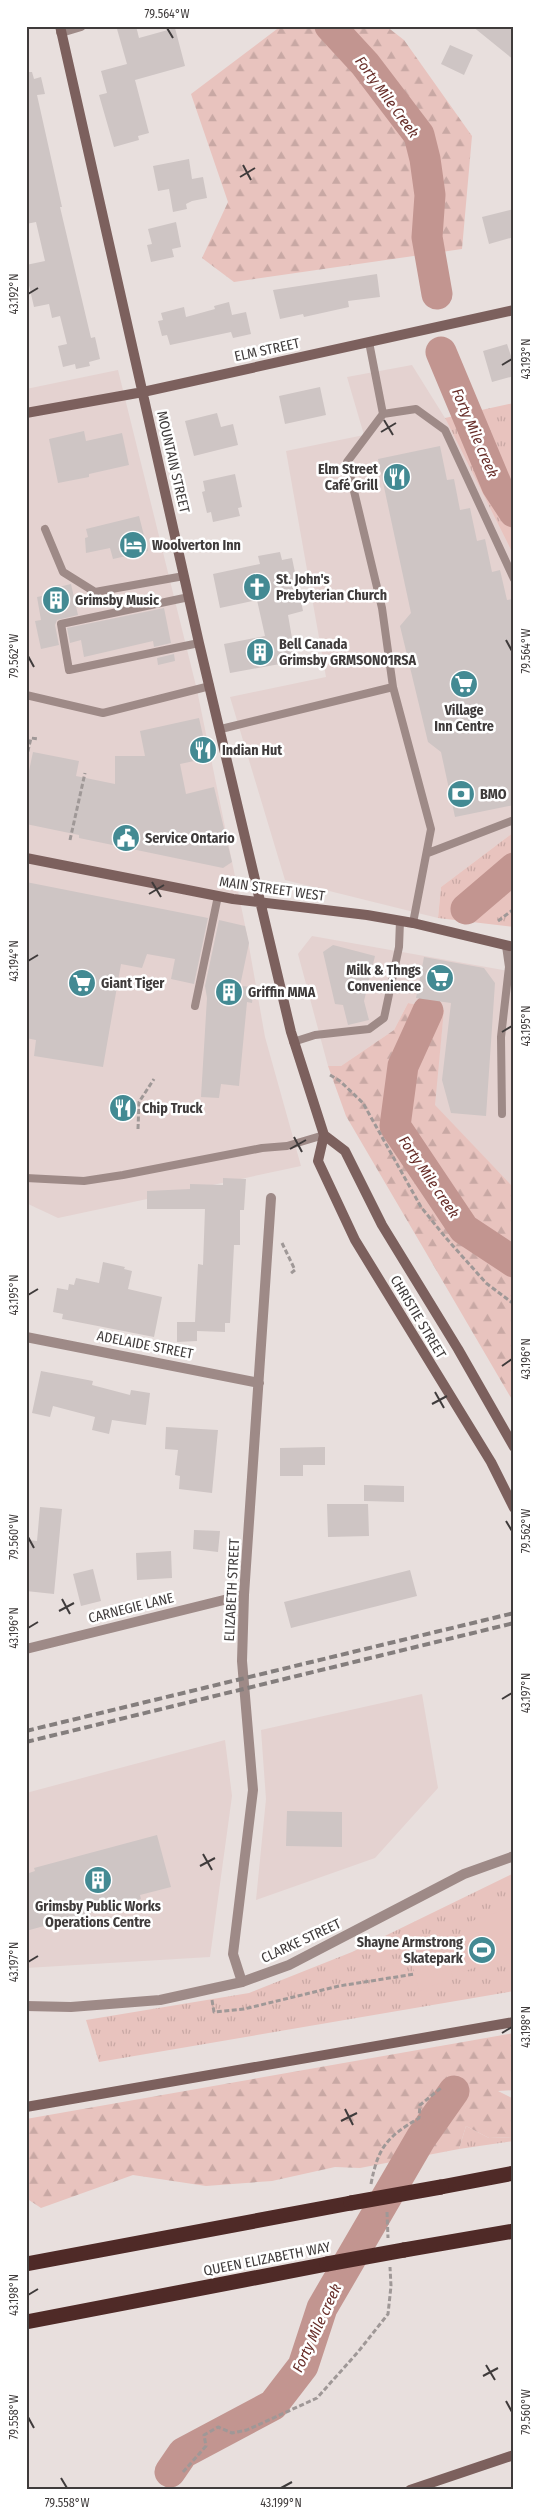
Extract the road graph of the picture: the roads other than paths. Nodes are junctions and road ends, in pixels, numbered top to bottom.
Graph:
1 (81, 26) edge
2 (61, 29) edge
3 (514, 310) edge
4 (369, 342) junction
5 (143, 392) junction
6 (26, 413) edge
7 (383, 414) junction
8 (45, 529) dead end
9 (184, 576) junction
10 (514, 579) edge
11 (189, 597) junction
12 (199, 643) junction
13 (210, 686) junction
14 (393, 686) junction
15 (26, 695) edge
16 (221, 729) junction
17 (514, 820) edge
18 (428, 853) junction
19 (26, 858) edge
20 (218, 896) junction
21 (261, 904) junction
22 (400, 921) junction
23 (413, 923) junction
24 (510, 946) edge
25 (195, 1006) dead end
26 (293, 1042) junction
27 (502, 1114) dead end
28 (324, 1136) junction
29 (26, 1178) edge
30 (271, 1198) dead end
31 (26, 1337) edge
32 (259, 1383) junction
33 (514, 1447) edge
34 (514, 1508) edge
35 (244, 1594) junction
36 (26, 1649) edge
37 (514, 1856) edge
38 (242, 1982) junction
39 (26, 2006) edge
40 (514, 2022) edge
41 (26, 2107) edge
42 (514, 2173) edge
43 (514, 2231) edge
44 (26, 2264) edge
45 (26, 2322) edge
46 (514, 2456) edge
47 (410, 2490) edge

1 - 2 street
2 - 5 main road, MOUNTAIN STREET
3 - 4 main road, ELM STREET
4 - 5 main road, ELM STREET
4 - 7 lane
5 - 6 main road, ELM STREET
5 - 9 main road, MOUNTAIN STREET
7 - 10 lane
7 - 14 lane
8 - 9 lane
9 - 11 main road, MOUNTAIN STREET
11 - 12 main road, MOUNTAIN STREET
11 - 12 lane
12 - 13 main road, MOUNTAIN STREET
13 - 15 lane
13 - 16 main road, MOUNTAIN STREET
14 - 16 lane
14 - 18 lane
16 - 21 main road, MOUNTAIN STREET
17 - 18 lane
18 - 23 lane
19 - 20 main road, MAIN STREET WEST
20 - 21 main road, MAIN STREET WEST
20 - 25 lane
21 - 22 main road, MAIN STREET WEST
21 - 26 main road
22 - 23 main road, MAIN STREET WEST
22 - 26 lane
23 - 24 main road, MAIN STREET WEST
24 - 27 lane
26 - 28 main road
28 - 29 lane
28 - 33 main road, CHRISTIE STREET
28 - 34 main road, CHRISTIE STREET
30 - 32 street, ELIZABETH STREET
31 - 32 street, ADELAIDE STREET
32 - 35 street, ELIZABETH STREET
35 - 36 street, CARNEGIE LANE
35 - 38 street, ELIZABETH STREET
37 - 38 street, CLARKE STREET
38 - 39 street, CLARKE STREET
40 - 41 main road
42 - 44 highway, bridge
43 - 45 highway, QUEEN ELIZABETH WAY, bridge
46 - 47 main road

